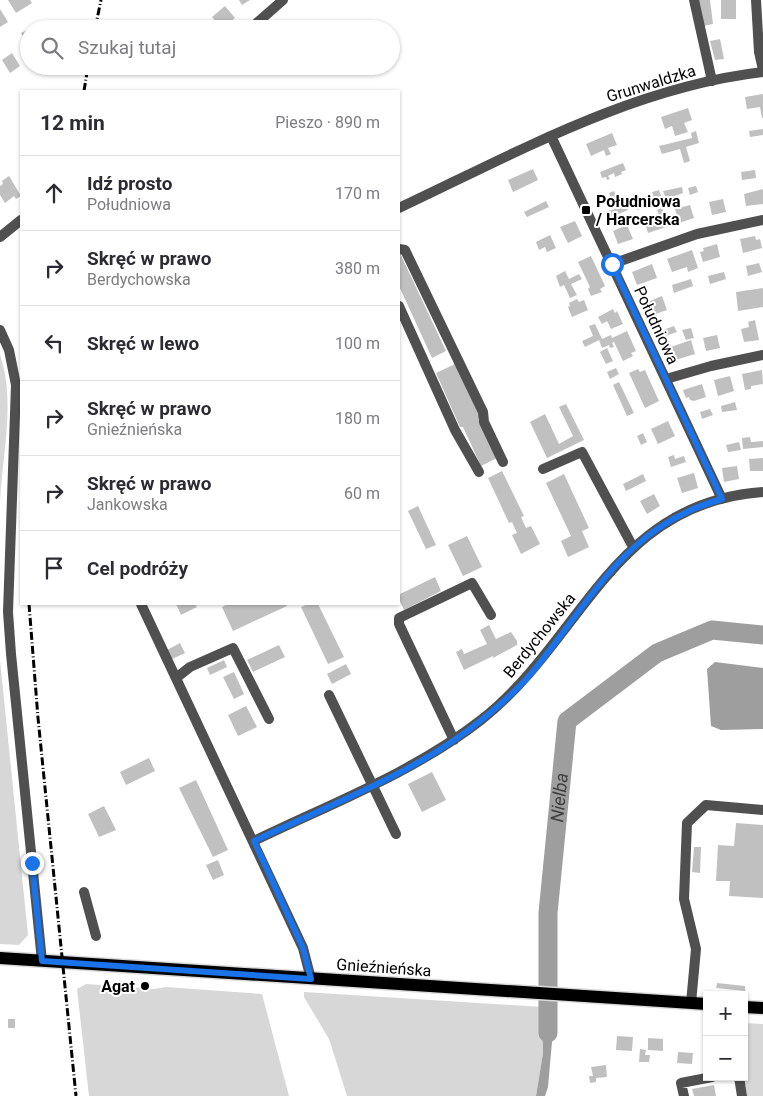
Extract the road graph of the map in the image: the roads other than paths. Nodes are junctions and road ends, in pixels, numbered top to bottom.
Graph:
1 (283, 0) edge
2 (694, 0) edge
3 (756, 0) edge
4 (260, 20) edge
5 (763, 71) edge
6 (712, 81) junction
7 (551, 136) junction
8 (400, 208) edge
9 (763, 220) edge
10 (20, 221) edge
11 (0, 238) edge
12 (400, 249) edge
13 (612, 264) junction
14 (400, 308) edge
15 (0, 330) edge
16 (763, 355) edge
17 (666, 379) junction
18 (503, 462) dead end
19 (544, 469) dead end
20 (479, 472) dead end
21 (763, 492) edge
22 (722, 499) junction
23 (633, 547) junction
24 (141, 605) edge
25 (491, 615) dead end
26 (176, 678) junction
27 (329, 695) dead end
28 (268, 719) dead end
29 (454, 740) junction
30 (372, 785) junction
31 (763, 810) edge
32 (396, 834) dead end
33 (254, 841) junction
34 (84, 892) dead end
35 (96, 936) dead end
36 (0, 958) edge
37 (42, 961) junction
38 (311, 979) junction
39 (691, 1003) junction
40 (703, 1004) edge
41 (748, 1007) edge
42 (763, 1008) edge
43 (703, 1079) edge
44 (739, 1081) edge
45 (684, 1096) edge
46 (742, 1096) edge

1 - 4 street
2 - 6 street
3 - 5 street
5 - 6 street, Grunwaldzka
6 - 7 street, Grunwaldzka
7 - 8 street, Grunwaldzka
7 - 13 street, Południowa
9 - 13 street
10 - 11 street
12 - 18 street
13 - 17 street, Południowa
14 - 20 street
15 - 37 street
16 - 17 street
17 - 22 street, Południowa
19 - 23 street
21 - 22 street, Berdychowska
22 - 23 street, Berdychowska
23 - 29 street, Berdychowska
24 - 26 street
25 - 29 street
26 - 28 street
26 - 33 street
27 - 30 street
29 - 30 street, Berdychowska
30 - 32 street
30 - 33 street, Berdychowska
31 - 39 street
33 - 38 street
34 - 35 street
36 - 37 main road, Gnieźnieńska
37 - 38 main road, Gnieźnieńska
38 - 39 main road, Gnieźnieńska
39 - 40 main road, Gnieźnieńska
41 - 42 main road
43 - 45 street
44 - 46 street

